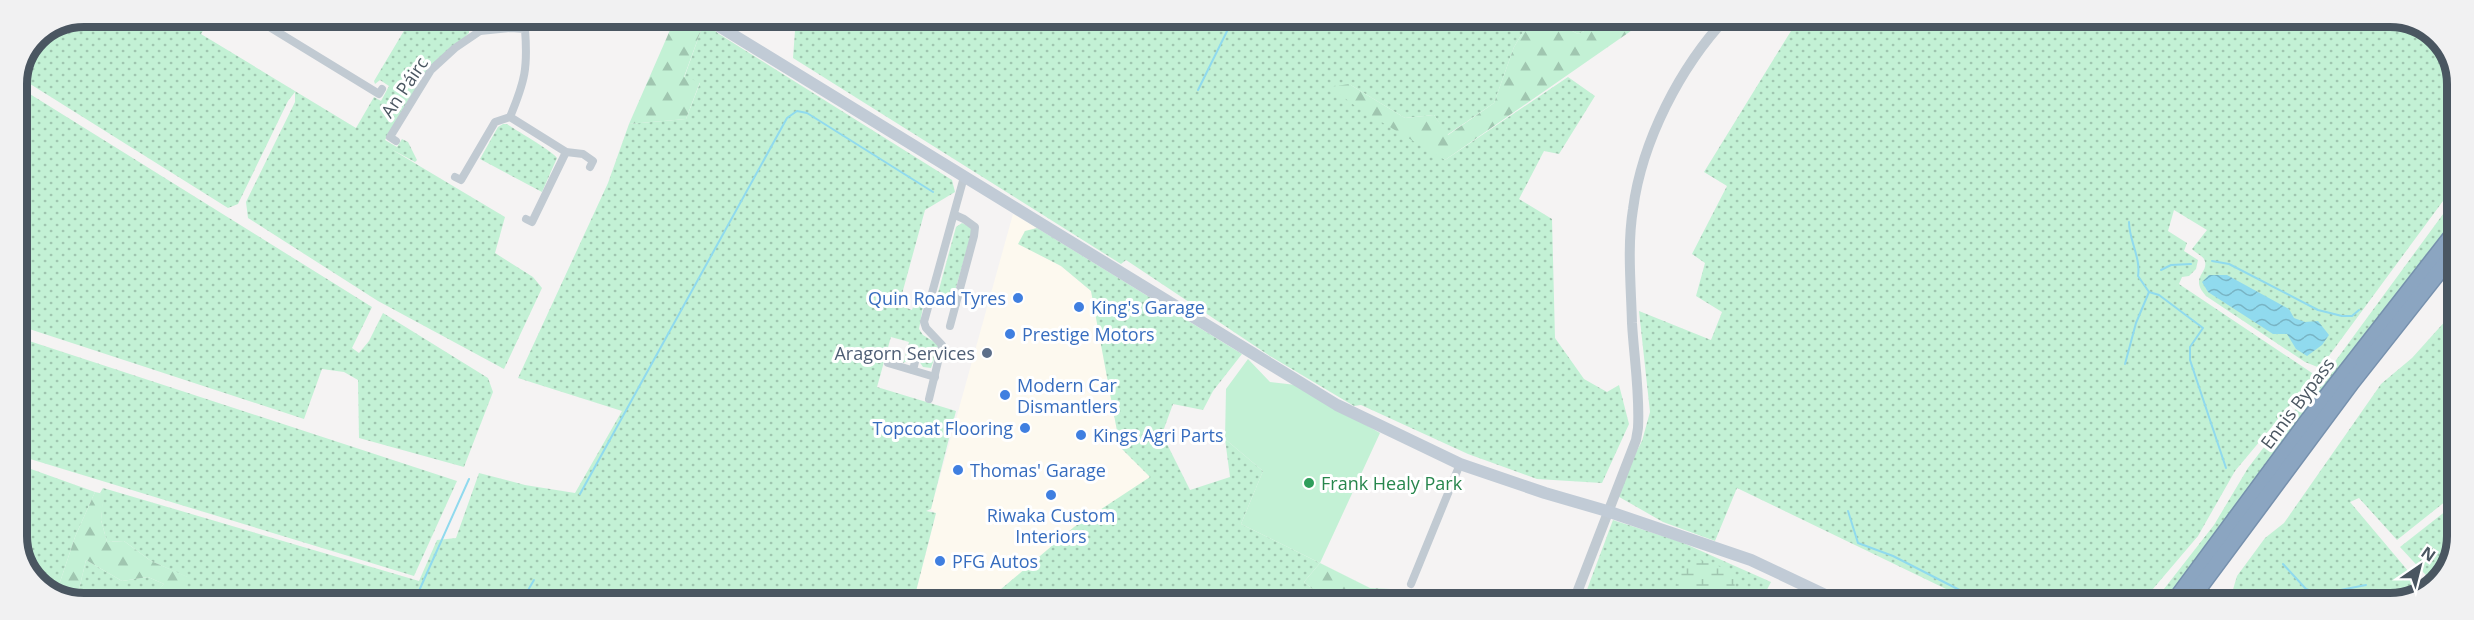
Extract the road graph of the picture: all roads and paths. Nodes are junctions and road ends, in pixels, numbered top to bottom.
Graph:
1 (270, 27) edge
2 (475, 27) edge
3 (528, 27) edge
4 (721, 27) edge
5 (1720, 27) edge
6 (525, 29) junction
7 (480, 31) junction
8 (382, 89) dead end
9 (510, 117) junction
10 (396, 141) dead end
11 (566, 152) junction
12 (590, 167) dead end
13 (455, 177) dead end
14 (964, 177) junction
15 (955, 215) junction
16 (526, 219) dead end
17 (2447, 242) edge
18 (2447, 262) edge
19 (939, 299) dead end
20 (956, 304) junction
21 (950, 326) dead end
22 (917, 354) dead end
23 (888, 363) dead end
24 (913, 370) junction
25 (935, 377) junction
26 (929, 399) dead end
27 (1460, 464) junction
28 (1607, 511) junction
29 (1412, 584) dead end
30 (1577, 593) edge
31 (1821, 593) edge
32 (2180, 593) edge
33 (2195, 593) edge

1 - 8 street
2 - 7 street
3 - 6 street
4 - 14 main road
5 - 28 street
6 - 7 street, An Páirc
6 - 9 street
7 - 10 street, An Páirc
9 - 11 street
9 - 13 street
11 - 12 street
11 - 16 street
14 - 15 street
14 - 27 main road
15 - 20 street
15 - 25 street
17 - 32 highway, Ennis Bypass
18 - 33 highway, Ennis Bypass
19 - 20 street
20 - 21 street
22 - 24 street
23 - 24 street
24 - 25 street
25 - 26 street
27 - 28 main road
27 - 29 street
28 - 30 street
28 - 31 main road

